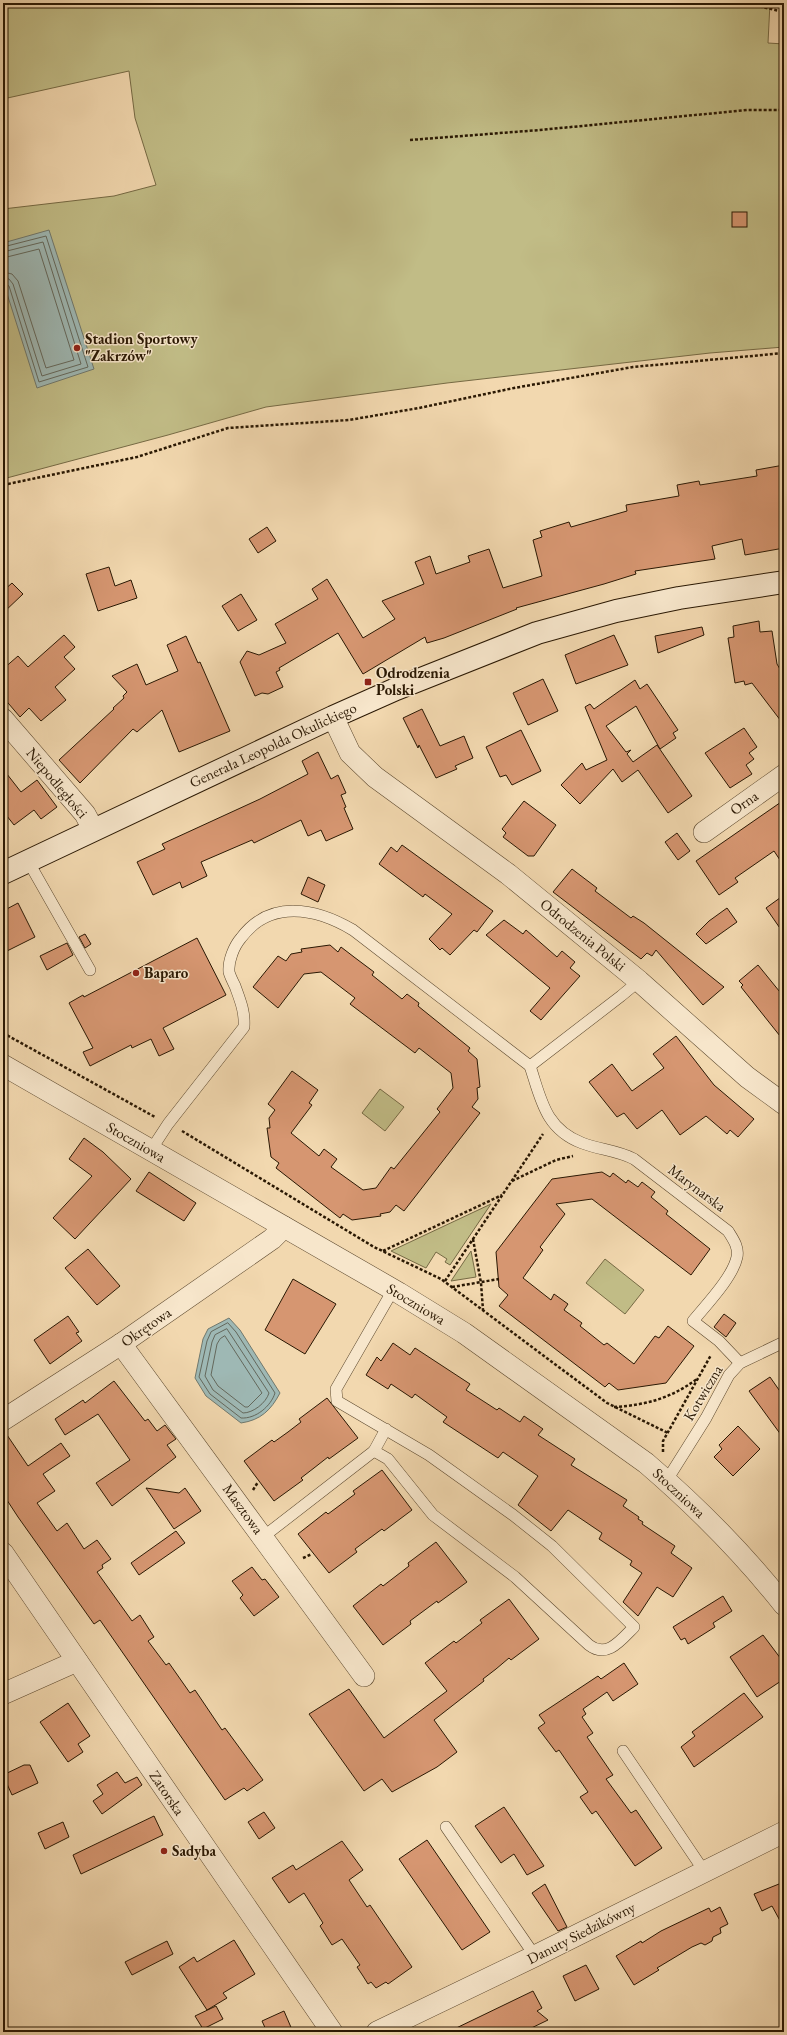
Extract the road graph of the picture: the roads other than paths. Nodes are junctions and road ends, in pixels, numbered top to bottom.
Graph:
1 (784, 582) edge
2 (333, 717) junction
3 (3, 719) edge
4 (784, 775) edge
5 (93, 829) junction
6 (704, 832) dead end
7 (28, 861) junction
8 (3, 873) edge
9 (90, 970) dead end
10 (639, 981) junction
11 (3, 1065) edge
12 (530, 1066) junction
13 (784, 1104) edge
14 (151, 1150) junction
15 (284, 1227) junction
16 (393, 1290) junction
17 (784, 1342) edge
18 (121, 1344) junction
19 (740, 1363) junction
20 (3, 1420) edge
21 (386, 1429) junction
22 (374, 1451) junction
23 (670, 1476) junction
24 (263, 1537) junction
25 (3, 1553) edge
26 (784, 1605) edge
27 (77, 1661) junction
28 (364, 1676) dead end
29 (3, 1694) edge
30 (623, 1751) dead end
31 (446, 1827) dead end
32 (784, 1832) edge
33 (704, 1871) junction
34 (535, 1956) junction
35 (332, 2032) edge
36 (377, 2032) edge

1 - 2 street, Generała Leopolda Okulickiego
2 - 5 street, Generała Leopolda Okulickiego
2 - 10 street, Odrodzenia Polski
3 - 5 street, Niepodległości
4 - 6 street, Orna
5 - 7 street, Generała Leopolda Okulickiego
7 - 8 street, Generała Leopolda Okulickiego
7 - 9 lane
10 - 12 lane
10 - 13 street, Odrodzenia Polski
11 - 14 street, Stoczniowa
12 - 14 lane
12 - 19 lane, Marynarska
14 - 15 street, Stoczniowa
15 - 16 street, Stoczniowa
15 - 18 street, Okrętowa
16 - 21 lane
16 - 23 street, Stoczniowa
17 - 19 lane, Kotwiczna
18 - 20 street, Okrętowa
18 - 24 street, Masztowa
19 - 23 lane, Kotwiczna
21 - 22 lane
21 - 22 lane
22 - 24 lane
23 - 26 street, Stoczniowa
24 - 28 street, Masztowa
25 - 27 street, Zatorska
27 - 29 street
27 - 35 street, Zatorska
30 - 33 lane
31 - 34 lane
32 - 33 street, Danuty Siedzikówny
33 - 34 street, Danuty Siedzikówny
34 - 36 street, Danuty Siedzikówny

